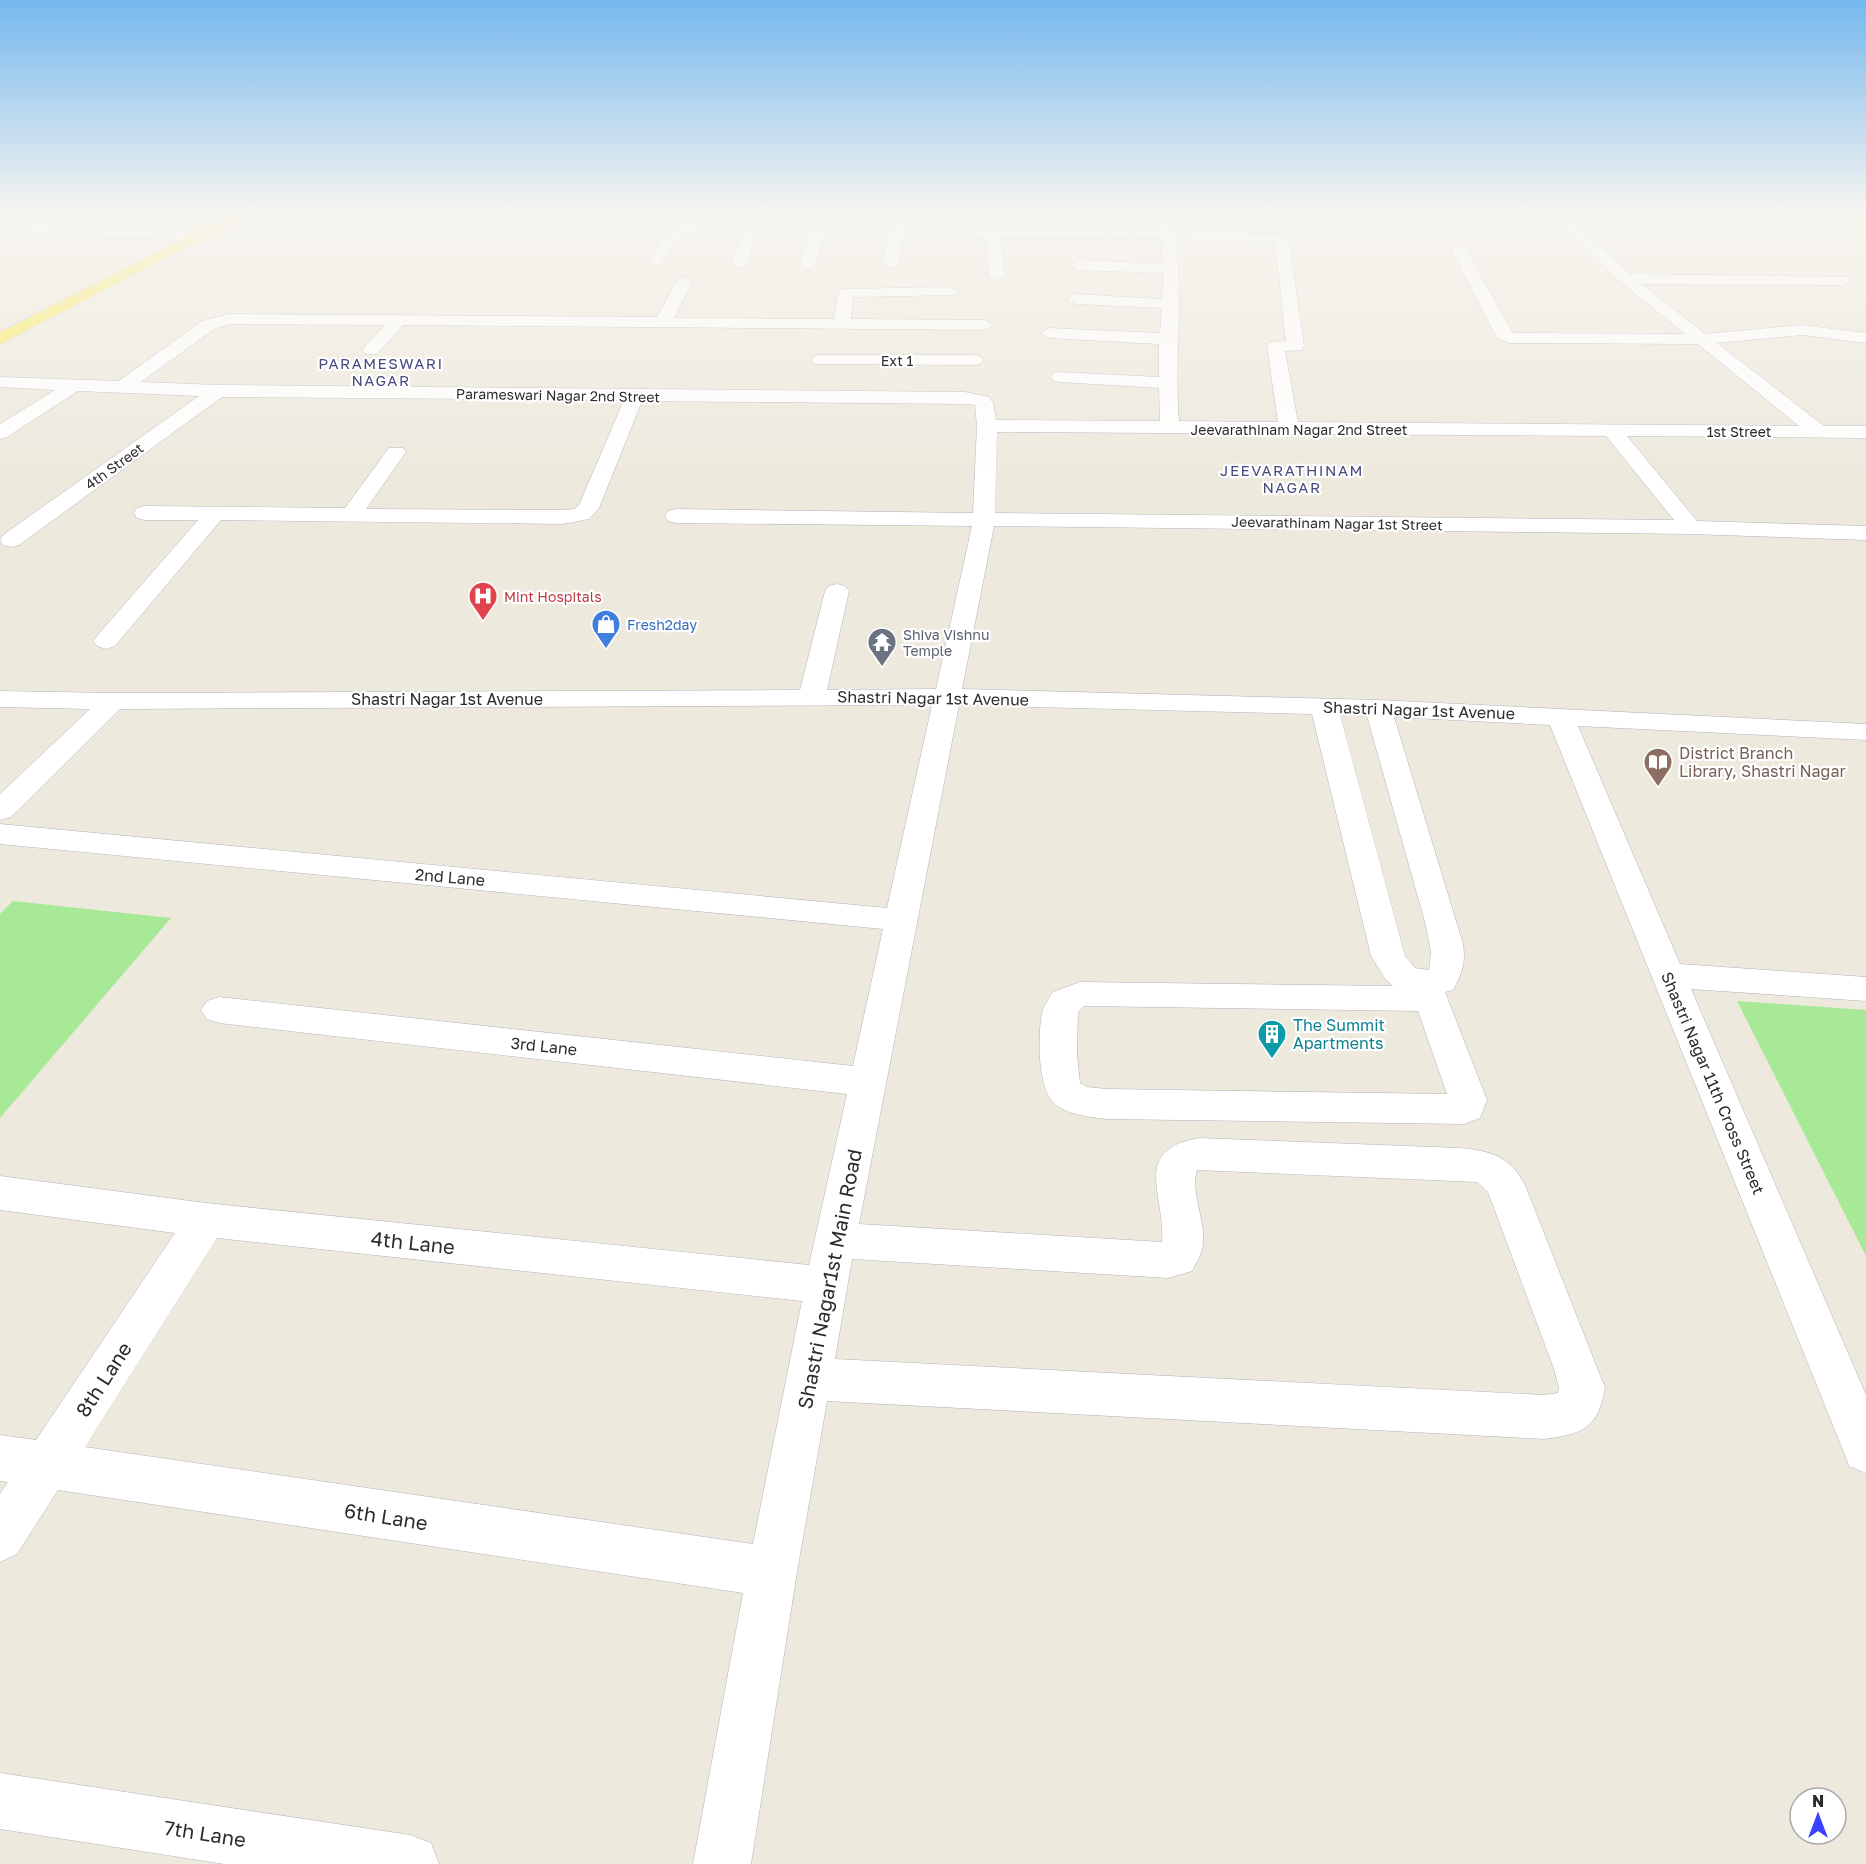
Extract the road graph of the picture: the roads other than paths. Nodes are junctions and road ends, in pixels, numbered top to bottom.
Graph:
1 (53, 301) edge
2 (74, 301) edge
3 (674, 301) edge
4 (843, 301) edge
5 (1113, 301) edge
6 (1171, 301) edge
7 (1289, 301) edge
8 (1486, 301) edge
9 (1653, 301) edge
10 (1171, 304) junction
11 (609, 307) dead end
12 (398, 321) junction
13 (598, 323) junction
14 (662, 324) junction
15 (835, 324) junction
16 (985, 325) dead end
17 (0, 327) edge
18 (1049, 333) dead end
19 (1866, 338) edge
20 (0, 339) edge
21 (1168, 339) junction
22 (1701, 339) junction
23 (371, 350) dead end
24 (820, 360) junction
25 (974, 360) dead end
26 (1060, 377) dead end
27 (0, 382) edge
28 (1167, 383) junction
29 (73, 386) junction
30 (122, 388) junction
31 (218, 392) junction
32 (635, 396) junction
33 (814, 397) junction
34 (987, 426) junction
35 (1170, 428) junction
36 (1289, 429) junction
37 (1612, 431) junction
38 (1818, 431) junction
39 (1866, 432) edge
40 (0, 433) edge
41 (396, 452) dead end
42 (145, 513) dead end
43 (214, 514) junction
44 (351, 515) junction
45 (676, 516) dead end
46 (984, 519) junction
47 (1691, 527) junction
48 (1866, 533) edge
49 (11, 540) dead end
50 (837, 591) dead end
51 (106, 641) dead end
52 (812, 697) junction
53 (947, 697) junction
54 (0, 699) edge
55 (113, 701) junction
56 (1324, 707) junction
57 (1378, 708) junction
58 (1560, 716) junction
59 (1866, 732) edge
60 (0, 812) edge
61 (0, 834) edge
62 (900, 920) junction
63 (1667, 975) junction
64 (1866, 989) edge
65 (1427, 991) junction
66 (219, 1010) dead end
67 (868, 1082) junction
68 (0, 1193) edge
69 (206, 1220) junction
70 (835, 1240) junction
71 (826, 1285) junction
72 (809, 1379) junction
73 (1861, 1429) edge
74 (0, 1458) edge
75 (46, 1465) junction
76 (0, 1537) edge
77 (772, 1572) junction
78 (0, 1801) edge
79 (410, 1864) edge
80 (722, 1864) edge

1 - 17 main road
2 - 20 main road
3 - 14 street
4 - 15 street
5 - 10 street
6 - 10 street
7 - 36 street
8 - 22 street
9 - 22 street
10 - 21 street
11 - 13 street
12 - 13 street
12 - 23 street
12 - 30 street
13 - 14 street
14 - 15 street
15 - 16 street
15 - 24 street
18 - 21 street
19 - 22 street
21 - 28 street
22 - 38 street
24 - 25 street, Ext 1
24 - 33 street
26 - 28 street
27 - 29 street, Parameswari Nagar 2nd Street
28 - 35 street
29 - 30 street, Parameswari Nagar 2nd Street
29 - 40 street
30 - 31 street, Parameswari Nagar 2nd Street
31 - 32 street, Parameswari Nagar 2nd Street
31 - 49 street, 4th Street
32 - 33 street, Parameswari Nagar 2nd Street
32 - 44 street
33 - 34 street, Parameswari Nagar 2nd Street
34 - 35 street, Jeevarathinam Nagar 2nd Street
34 - 46 street, Shastri Nagar1st Main Road
35 - 36 street, Jeevarathinam Nagar 2nd Street
36 - 37 street, Jeevarathinam Nagar 2nd Street
37 - 38 street, 1st Street
37 - 47 street
38 - 39 street, 1st Street
41 - 44 street
42 - 43 street
43 - 44 street
43 - 51 street
45 - 46 street, Jeevarathinam Nagar 1st Street
46 - 47 street, Jeevarathinam Nagar 1st Street
46 - 53 street, Shastri Nagar1st Main Road
47 - 48 street, Jeevarathinam Nagar 1st Street
50 - 52 street
52 - 53 street, Shastri Nagar 1st Avenue
52 - 55 street, Shastri Nagar 1st Avenue
53 - 56 street, Shastri Nagar 1st Avenue
53 - 62 street, Shastri Nagar1st Main Road
54 - 55 street, Shastri Nagar 1st Avenue
55 - 60 street
56 - 57 street, Shastri Nagar 1st Avenue
56 - 65 street
57 - 58 street, Shastri Nagar 1st Avenue
57 - 65 street
58 - 59 street, Shastri Nagar 1st Avenue
58 - 63 street, Shastri Nagar 11th Cross Street
61 - 62 street, 2nd Lane
62 - 67 street, Shastri Nagar1st Main Road
63 - 64 street
63 - 73 street, Shastri Nagar 11th Cross Street
65 - 65 street
66 - 67 street, 3rd Lane
67 - 70 street, Shastri Nagar1st Main Road
68 - 69 street, 4th Lane
69 - 71 street, 4th Lane
69 - 75 street, 8th Lane
70 - 71 street, Shastri Nagar1st Main Road
70 - 72 street
71 - 72 street, Shastri Nagar1st Main Road
72 - 77 street, Shastri Nagar1st Main Road
74 - 75 street, 6th Lane
75 - 76 street, 8th Lane
75 - 77 street, 6th Lane
77 - 80 street, Shastri Nagar1st Main Road
78 - 79 street, 7th Lane

